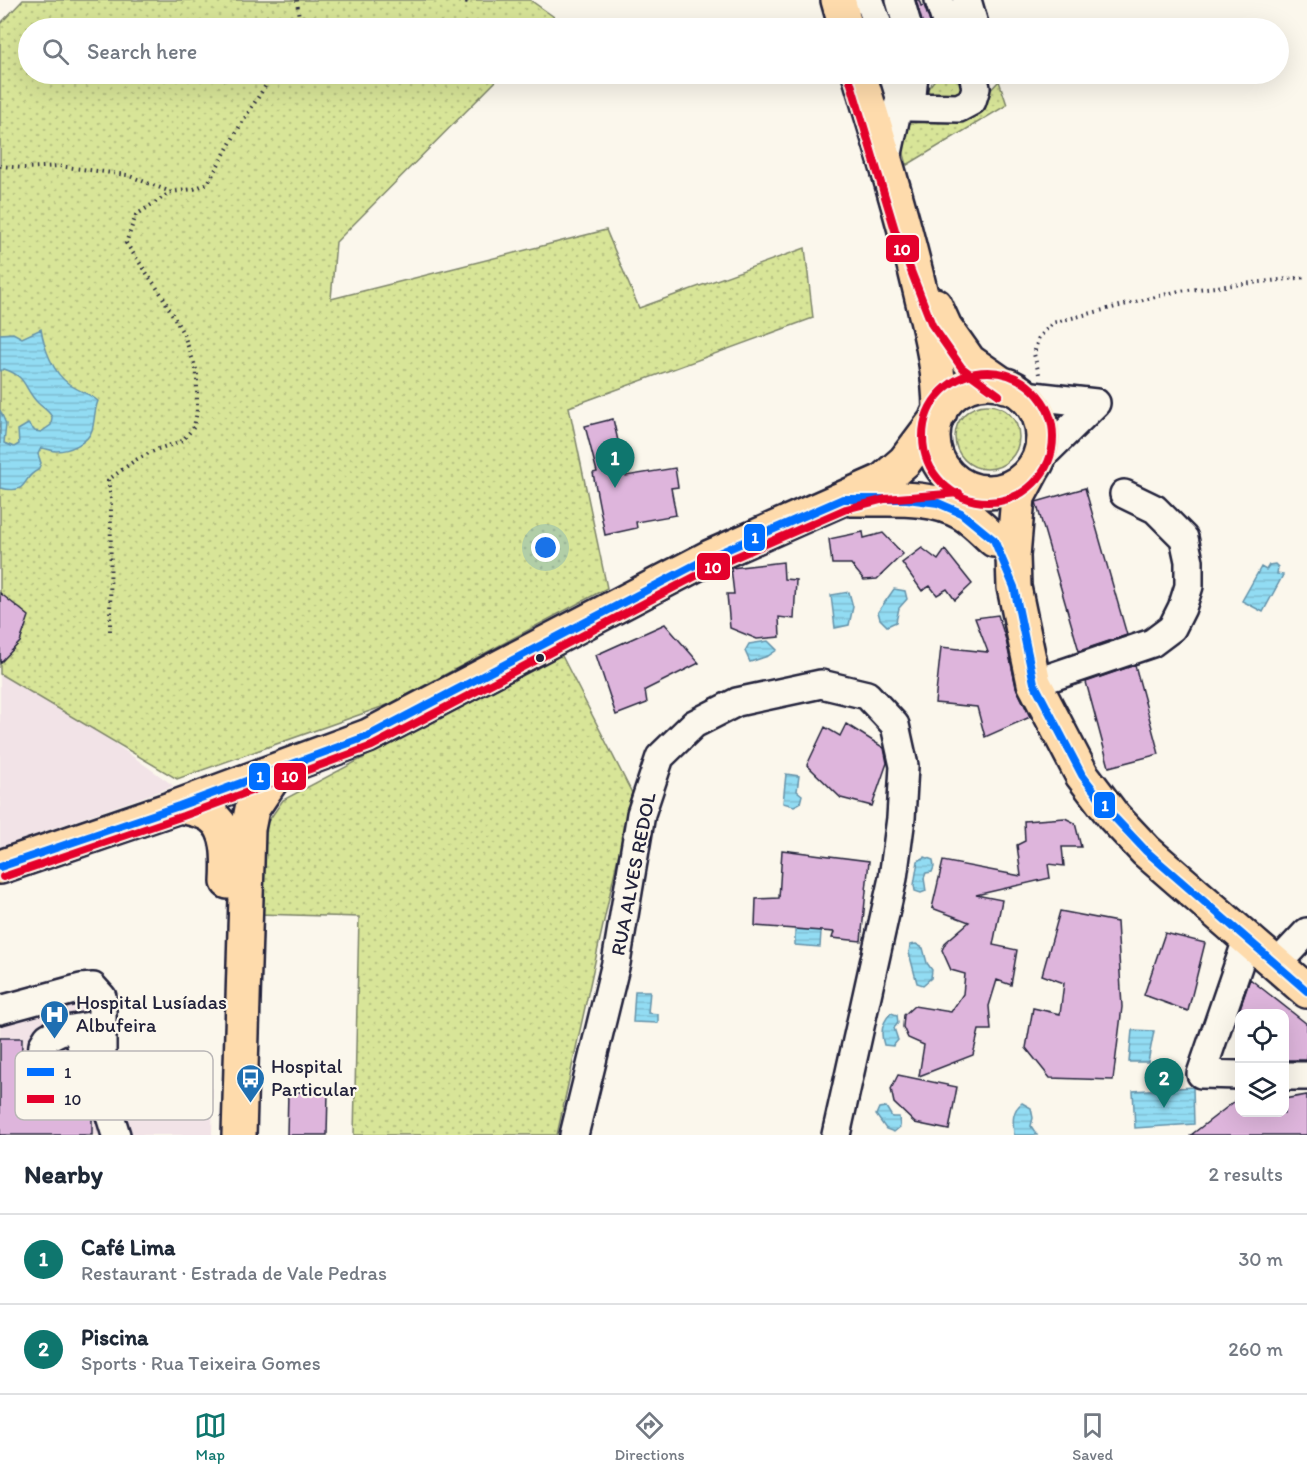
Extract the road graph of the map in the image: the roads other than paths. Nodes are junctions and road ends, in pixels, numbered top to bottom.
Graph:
1 (900, 0) edge
2 (915, 0) edge
3 (928, 0) edge
4 (939, 0) edge
5 (952, 0) edge
6 (967, 0) edge
7 (857, 4) edge
8 (870, 18) edge
9 (879, 18) edge
10 (905, 18) edge
11 (920, 18) edge
12 (932, 18) edge
13 (945, 18) edge
14 (957, 18) edge
15 (972, 18) edge
16 (864, 84) edge
17 (913, 84) edge
18 (919, 84) edge
19 (975, 84) edge
20 (986, 84) edge
21 (972, 101) junction
22 (889, 150) junction
23 (905, 227) junction
24 (1025, 393) junction
25 (937, 417) junction
26 (1037, 462) junction
27 (966, 487) junction
28 (1124, 494) dead end
29 (843, 499) junction
30 (994, 540) junction
31 (1014, 587) junction
32 (1034, 683) junction
33 (279, 769) junction
34 (179, 806) junction
35 (0, 867) edge
36 (1307, 932) edge
37 (1247, 940) junction
38 (1276, 965) junction
39 (1307, 991) edge
40 (0, 1010) edge
41 (102, 1024) junction
42 (80, 1040) dead end
43 (42, 1051) edge
44 (83, 1051) edge
45 (102, 1051) edge
46 (1235, 1075) edge
47 (1289, 1076) edge
48 (1307, 1076) edge
49 (111, 1120) edge
50 (116, 1135) edge
51 (223, 1135) edge
52 (239, 1135) edge
53 (574, 1135) edge
54 (836, 1135) edge

1 - 10 street
2 - 11 street
3 - 12 street
4 - 13 street
5 - 14 street
6 - 15 street
7 - 8 street
7 - 9 street
16 - 22 main road
17 - 22 street
18 - 21 street
19 - 21 street
20 - 21 street
22 - 23 main road
23 - 24 main road
23 - 25 main road
24 - 25 main road
24 - 26 main road
24 - 26 street
25 - 27 main road
25 - 29 main road
26 - 27 main road
26 - 31 main road
27 - 29 main road
27 - 30 main road
28 - 32 street
29 - 30 main road
29 - 33 main road
30 - 31 main road
31 - 32 main road
32 - 37 main road
33 - 34 main road
33 - 52 main road
34 - 35 main road
34 - 51 main road
36 - 38 street
37 - 38 main road
37 - 46 street
38 - 39 main road
40 - 41 street
41 - 43 street
41 - 45 street
42 - 44 street
47 - 48 street
49 - 50 street
53 - 54 street, RUA ALVES REDOL

